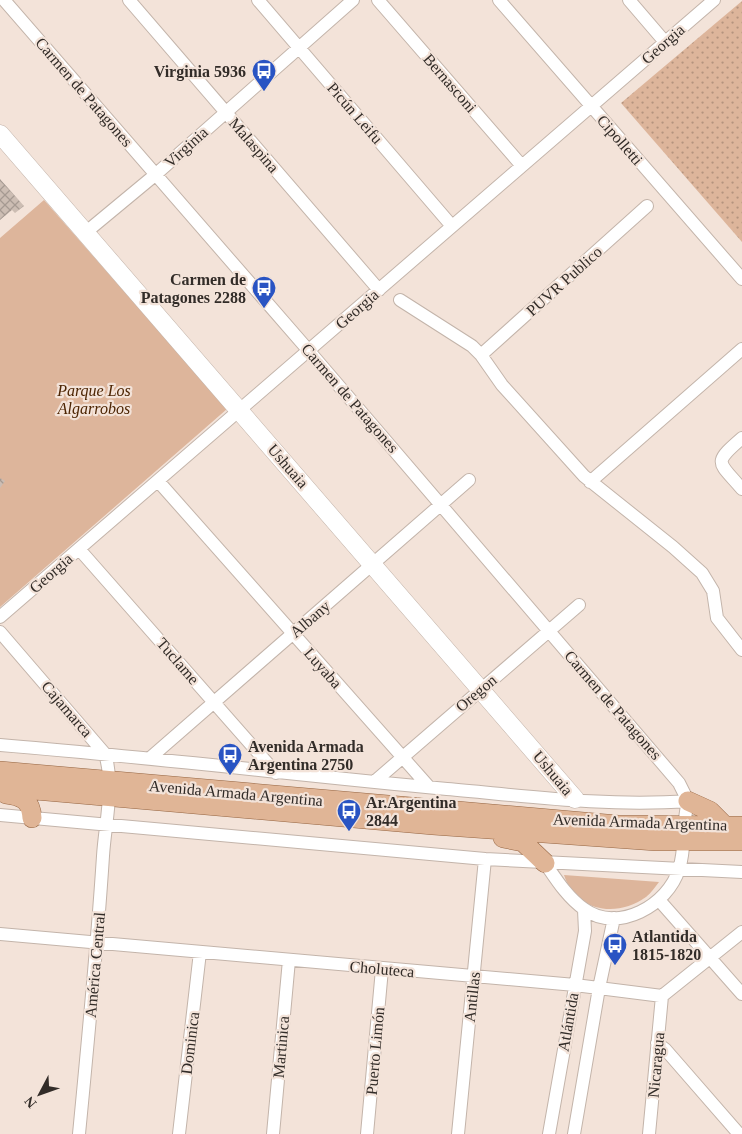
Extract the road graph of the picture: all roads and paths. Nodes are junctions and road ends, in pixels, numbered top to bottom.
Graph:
1 (4, 0) edge
2 (129, 0) edge
3 (258, 0) edge
4 (354, 0) edge
5 (378, 0) edge
6 (499, 0) edge
7 (628, 0) edge
8 (714, 0) edge
9 (665, 42) junction
10 (298, 47) junction
11 (591, 106) junction
12 (226, 112) junction
13 (0, 134) edge
14 (522, 166) junction
15 (155, 175) junction
16 (647, 206) dead end
17 (452, 225) junction
18 (85, 233) junction
19 (742, 279) edge
20 (379, 290) junction
21 (400, 300) dead end
22 (742, 349) edge
23 (309, 351) junction
24 (481, 355) junction
25 (240, 410) junction
26 (742, 438) edge
27 (469, 480) dead end
28 (158, 481) junction
29 (590, 482) junction
30 (742, 489) edge
31 (441, 505) junction
32 (79, 549) junction
33 (373, 564) junction
34 (579, 605) dead end
35 (0, 617) edge
36 (549, 631) junction
37 (0, 632) edge
38 (292, 634) junction
39 (742, 650) edge
40 (482, 688) junction
41 (214, 702) junction
42 (0, 745) edge
43 (105, 754) junction
44 (401, 757) junction
45 (150, 758) junction
46 (0, 771) edge
47 (276, 773) junction
48 (374, 782) junction
49 (0, 787) edge
50 (430, 787) junction
51 (109, 789) junction
52 (0, 793) edge
53 (575, 799) junction
54 (688, 801) junction
55 (0, 815) edge
56 (32, 818) junction
57 (433, 825) junction
58 (105, 826) junction
59 (734, 826) edge
60 (682, 834) junction
61 (742, 841) edge
62 (485, 859) junction
63 (544, 863) junction
64 (679, 870) junction
65 (742, 872) edge
66 (659, 900) junction
67 (584, 910) junction
68 (614, 918) junction
69 (742, 932) edge
70 (0, 934) edge
71 (97, 943) junction
72 (200, 952) junction
73 (711, 958) junction
74 (289, 960) junction
75 (382, 969) junction
76 (474, 976) junction
77 (575, 985) junction
78 (599, 988) junction
79 (742, 994) edge
80 (662, 996) junction
81 (657, 1043) junction
82 (79, 1134) edge
83 (179, 1134) edge
84 (274, 1134) edge
85 (367, 1134) edge
86 (458, 1134) edge
87 (549, 1134) edge
88 (574, 1134) edge
89 (650, 1134) edge
90 (739, 1134) edge

1 - 15 street, Carmen de Patagones
2 - 12 street, Malaspina
3 - 10 street, Picún Leifu
4 - 10 street, Virginia
5 - 14 street, Bernasconi
6 - 11 street, Cipolletti
7 - 9 street
8 - 9 street, Georgia
9 - 11 street, Georgia
10 - 12 street, Virginia
10 - 17 street, Picún Leifu
11 - 14 street, Georgia
11 - 19 street, Cipolletti
12 - 15 street, Virginia
12 - 20 street, Malaspina
13 - 18 main road, Ushuaia
14 - 17 street, Georgia
15 - 18 street, Virginia
15 - 23 street, Carmen de Patagones
16 - 24 street, PUVR Publico
17 - 20 street, Georgia
18 - 25 main road, Ushuaia
20 - 23 street, Georgia
21 - 24 street
22 - 29 street
23 - 25 street, Georgia
23 - 31 street, Carmen de Patagones
24 - 29 street
25 - 28 street, Georgia
25 - 33 main road, Ushuaia
26 - 30 street
27 - 31 street, Albany
28 - 32 street, Georgia
28 - 38 street, Luyaba
29 - 39 street
31 - 33 street, Albany
31 - 36 street, Carmen de Patagones
32 - 35 street, Georgia
32 - 41 street, Tuclame
33 - 38 street, Albany
33 - 40 main road, Ushuaia
34 - 36 street, Oregon
36 - 40 street, Oregon
36 - 54 street, Carmen de Patagones
37 - 43 street, Cajamarca
38 - 41 street, Albany
38 - 44 street, Luyaba
40 - 44 street, Oregon
40 - 53 main road, Ushuaia
41 - 45 street, Albany
41 - 47 street, Tuclame
42 - 43 street, Avenida Armada Argentina
43 - 45 street, Avenida Armada Argentina
43 - 51 street, Cajamarca
44 - 48 street, Oregon
44 - 50 street, Luyaba
45 - 47 street, Avenida Armada Argentina
46 - 51 main road, Avenida Armada Argentina
47 - 48 street, Avenida Armada Argentina
48 - 50 street, Avenida Armada Argentina
49 - 51 main road, Avenida Armada Argentina
50 - 53 street, Avenida Armada Argentina
51 - 57 main road, Avenida Armada Argentina
51 - 58 street, América Central
51 - 60 main road, Avenida Armada Argentina
52 - 56 main road
53 - 54 street, Avenida Armada Argentina
54 - 59 main road
54 - 60 street
55 - 56 street
56 - 58 street
57 - 60 main road, Avenida Armada Argentina
57 - 63 main road
58 - 62 street
58 - 71 street, América Central
59 - 60 main road, Avenida Armada Argentina
60 - 61 main road, Avenida Armada Argentina
60 - 64 street
62 - 63 street
62 - 76 street, Antillas
63 - 64 street
63 - 67 street
64 - 65 street
64 - 66 street
66 - 68 street
66 - 73 street
67 - 68 street
67 - 77 street, Atlántida
68 - 78 street, Atlántida
69 - 73 street
70 - 71 street, Choluteca
71 - 72 street, Choluteca
71 - 82 street, América Central
72 - 74 street, Choluteca
72 - 83 street, Dominica
73 - 79 street
73 - 80 street
74 - 75 street, Choluteca
74 - 84 street, Martinica
75 - 76 street, Choluteca
75 - 85 street, Puerto Limón
76 - 77 street, Choluteca
76 - 86 street, Antillas
77 - 78 street, Choluteca
77 - 87 street, Atlántida
78 - 80 street, Choluteca
78 - 88 street, Atlántida
80 - 81 street, Nicaragua
81 - 89 street, Nicaragua
81 - 90 street

